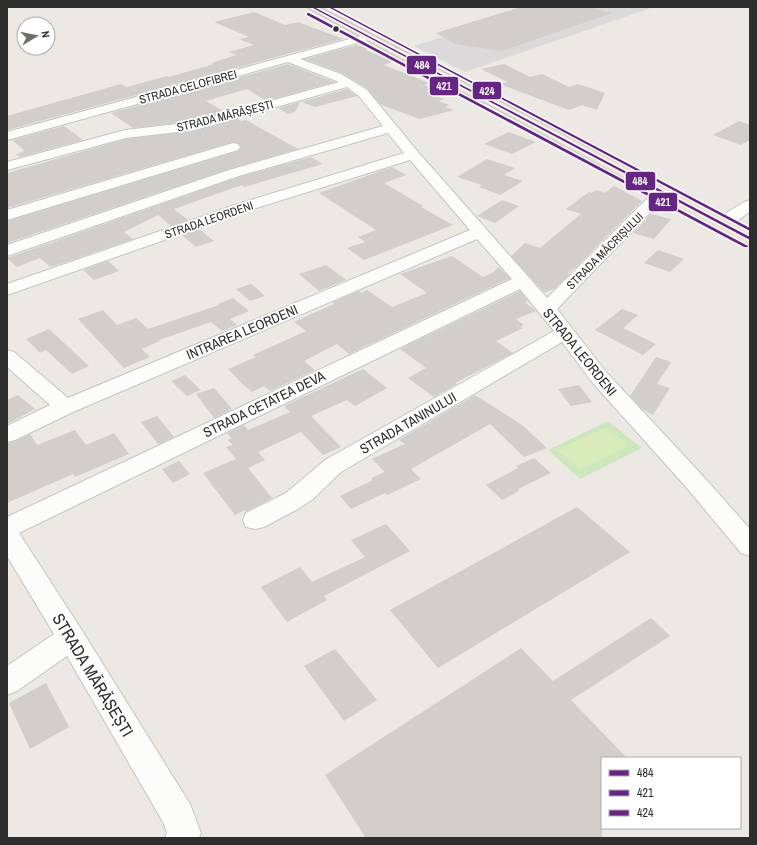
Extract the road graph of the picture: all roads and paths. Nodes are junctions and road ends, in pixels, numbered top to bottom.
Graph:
1 (312, 7) edge
2 (324, 7) edge
3 (368, 37) junction
4 (409, 45) dead end
5 (381, 51) dead end
6 (288, 59) junction
7 (349, 83) junction
8 (490, 100) junction
9 (390, 128) junction
10 (7, 136) edge
11 (233, 147) dead end
12 (413, 155) junction
13 (7, 166) edge
14 (662, 192) junction
15 (750, 205) edge
16 (7, 216) edge
17 (721, 223) junction
18 (479, 232) junction
19 (750, 239) edge
20 (7, 251) edge
21 (522, 281) junction
22 (7, 290) edge
23 (547, 309) junction
24 (565, 332) junction
25 (7, 356) edge
26 (65, 407) junction
27 (7, 435) edge
28 (255, 520) dead end
29 (7, 528) edge
30 (7, 535) edge
31 (750, 546) edge
32 (71, 637) junction
33 (7, 682) edge
34 (180, 827) edge

1 - 3 main road
2 - 8 main road
3 - 6 street, STRADA CELOFIBREI
3 - 8 main road
4 - 5 path, bridge
6 - 7 street, STRADA LEORDENI
6 - 10 street, STRADA CELOFIBREI
7 - 9 street, STRADA LEORDENI
7 - 13 street, STRADA MĂRĂȘEȘTI
8 - 14 main road
9 - 12 street, STRADA LEORDENI
9 - 20 street
11 - 16 street
12 - 18 street, STRADA LEORDENI
12 - 22 street, STRADA LEORDENI
14 - 17 main road
14 - 23 street, STRADA MĂCRIȘULUI
15 - 17 street
17 - 19 main road
18 - 21 street, STRADA LEORDENI
18 - 26 street, INTRAREA LEORDENI
21 - 23 street, STRADA LEORDENI
21 - 29 street, STRADA CETATEA DEVA
23 - 24 street, STRADA LEORDENI
24 - 28 street, STRADA TANINULUI
24 - 31 street, STRADA LEORDENI
25 - 26 street
26 - 27 street, INTRAREA LEORDENI
30 - 32 street, STRADA MĂRĂȘEȘTI
32 - 33 street
32 - 34 street, STRADA MĂRĂȘEȘTI

